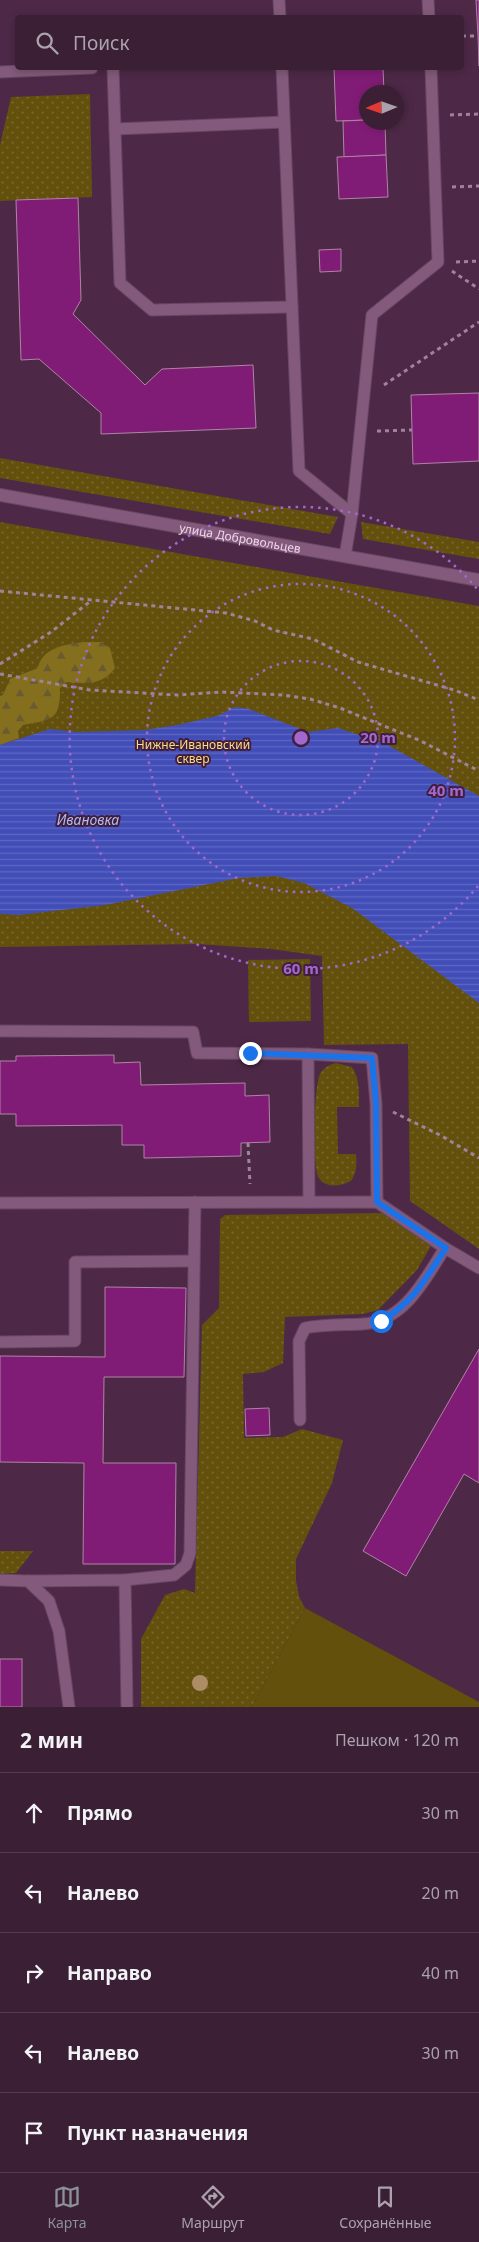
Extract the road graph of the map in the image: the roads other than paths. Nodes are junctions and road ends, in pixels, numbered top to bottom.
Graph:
1 (279, 0) edge
2 (428, 0) edge
3 (280, 15) edge
4 (429, 15) edge
5 (46, 70) edge
6 (113, 70) edge
7 (282, 70) edge
8 (431, 70) edge
9 (0, 72) edge
10 (284, 122) junction
11 (115, 129) junction
12 (292, 307) junction
13 (0, 495) edge
14 (352, 514) junction
15 (345, 556) junction
16 (479, 580) edge
17 (0, 1032) edge
18 (308, 1054) junction
19 (195, 1202) junction
20 (309, 1202) junction
21 (377, 1202) junction
22 (0, 1203) edge
23 (446, 1248) junction
24 (194, 1261) junction
25 (479, 1268) edge
26 (0, 1342) edge
27 (300, 1420) dead end
28 (0, 1580) edge
29 (125, 1580) junction
30 (28, 1581) junction
31 (69, 1707) edge
32 (127, 1707) edge

1 - 3 lane
2 - 4 lane
5 - 9 lane
6 - 11 lane
7 - 10 lane
8 - 14 lane
10 - 11 lane
10 - 12 lane
11 - 12 lane
12 - 14 lane
13 - 15 street, улица Добровольцев
14 - 15 lane
15 - 16 street, улица Добровольцев
17 - 18 lane
18 - 20 lane
18 - 21 lane
19 - 20 lane
19 - 22 lane
19 - 24 lane
20 - 21 lane
21 - 23 lane
23 - 25 lane
23 - 27 lane
24 - 26 lane
24 - 29 lane
28 - 30 lane
29 - 30 lane
29 - 32 lane
30 - 31 lane

